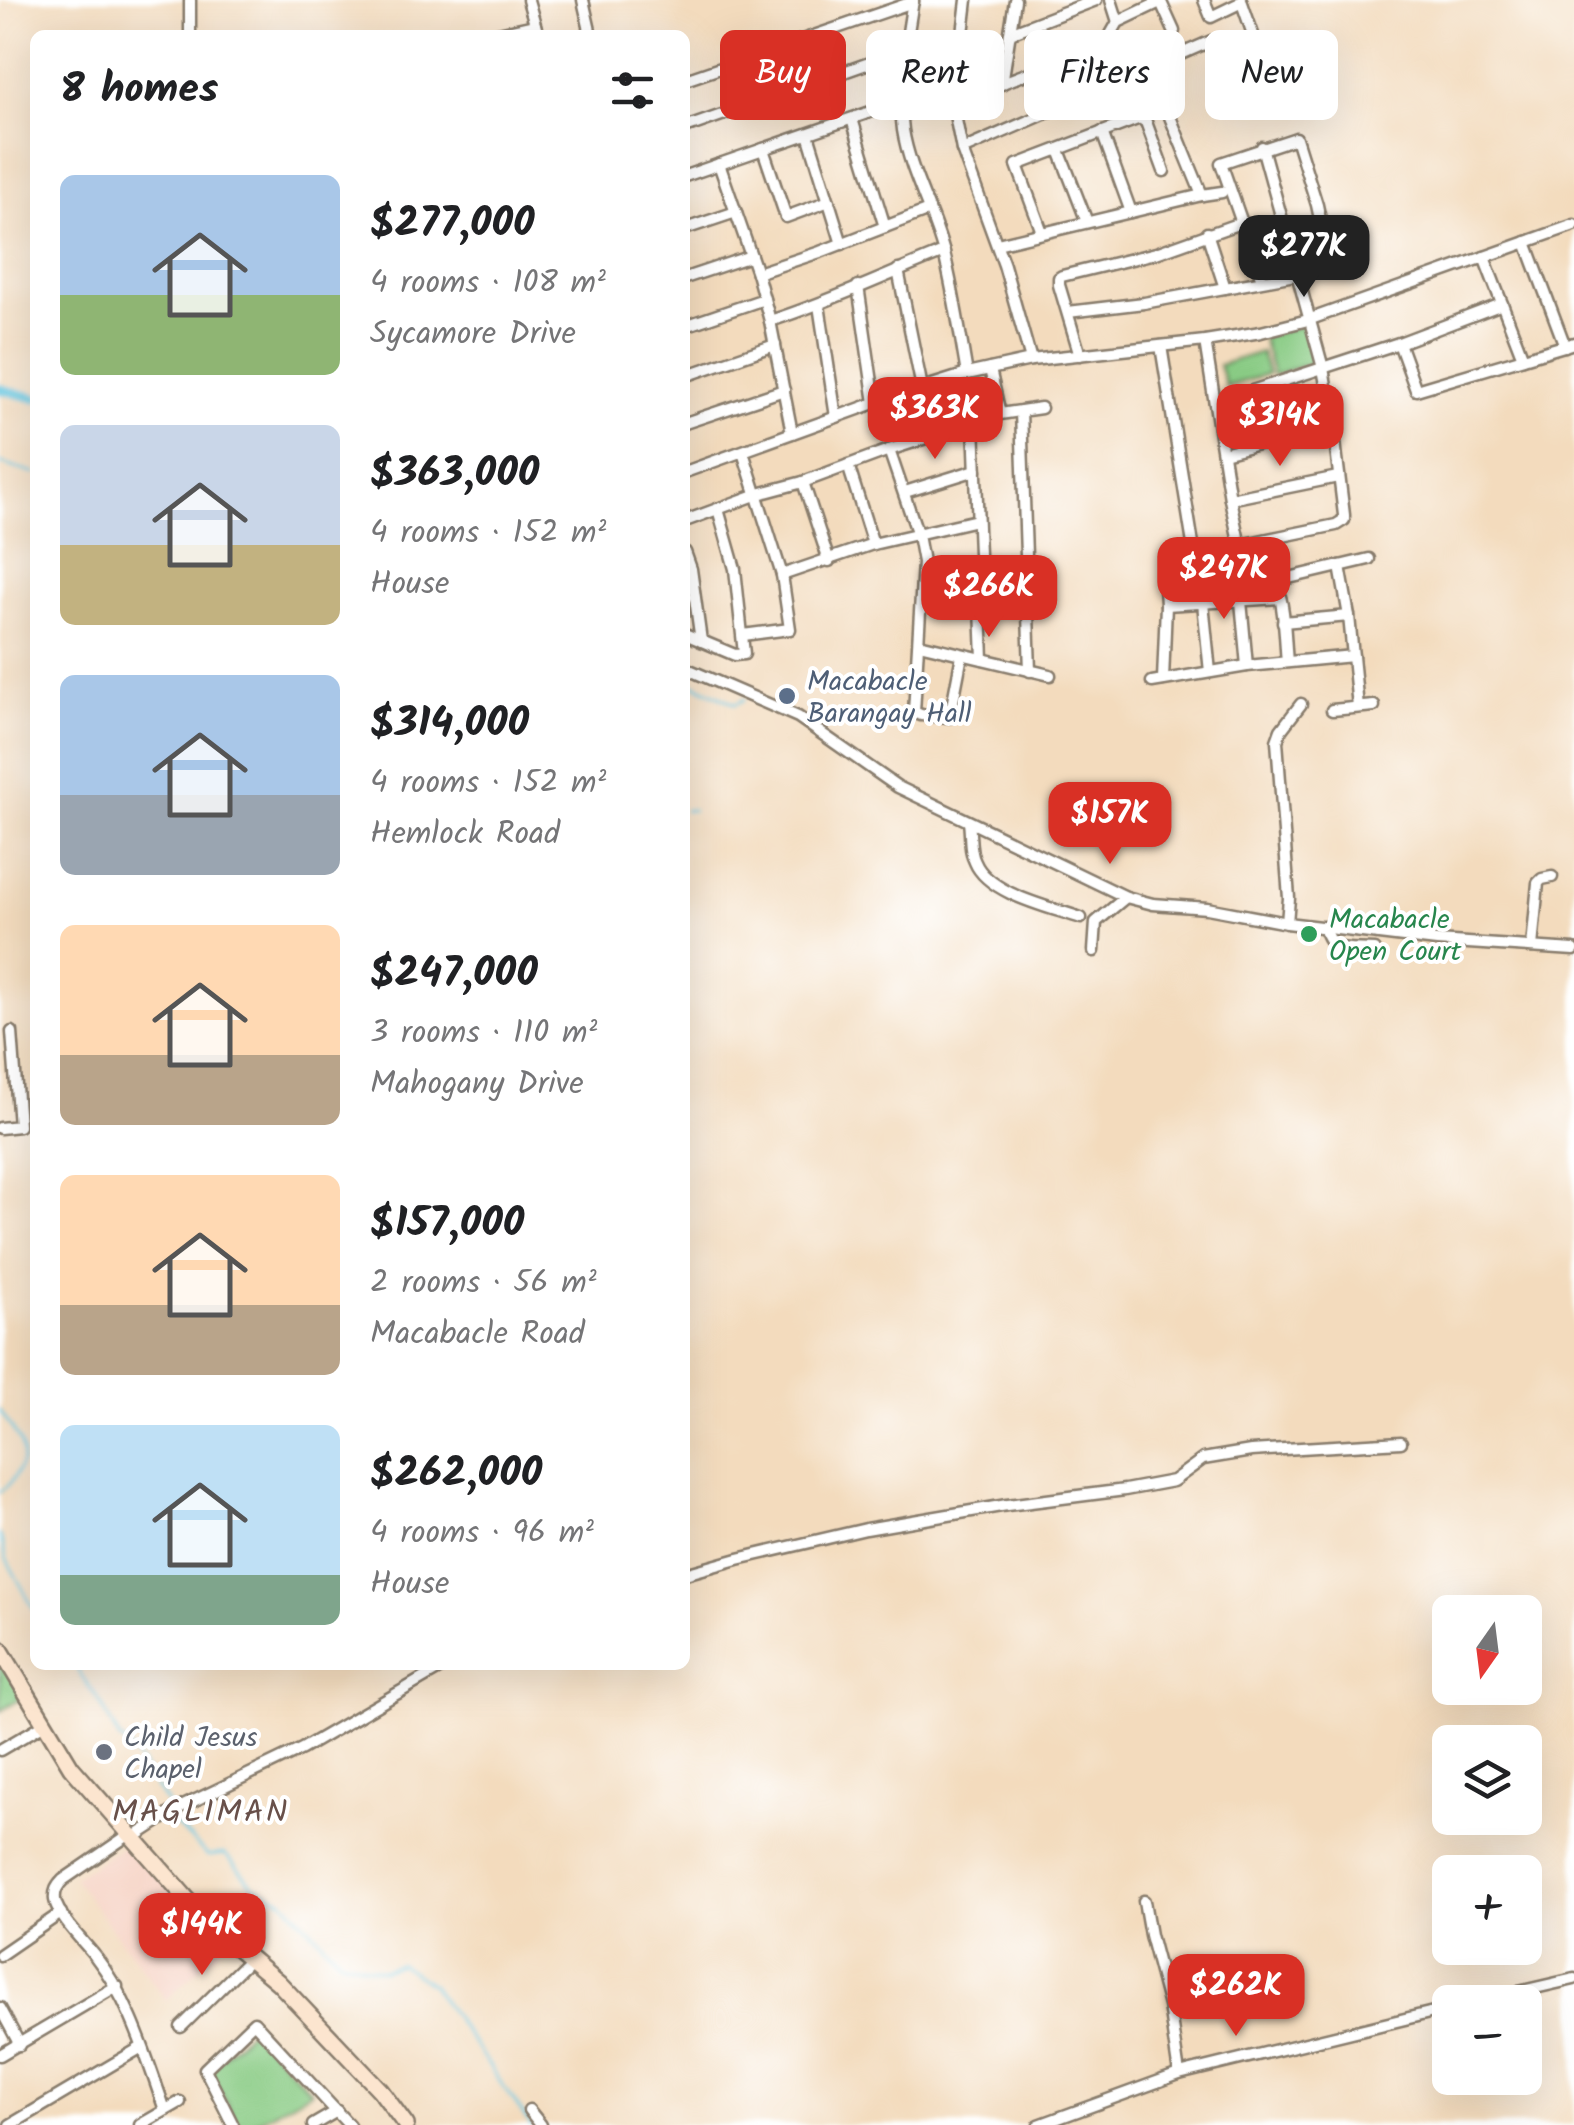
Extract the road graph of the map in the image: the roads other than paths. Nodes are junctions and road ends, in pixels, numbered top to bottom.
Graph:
1 (190, 0) edge
2 (528, 0) edge
3 (583, 0) edge
4 (967, 0) edge
5 (1015, 0) edge
6 (1096, 0) edge
7 (1110, 0) edge
8 (1204, 0) edge
9 (913, 1) edge
10 (1160, 1) edge
11 (1241, 1) edge
12 (1118, 22) junction
13 (190, 30) edge
14 (536, 30) edge
15 (590, 30) edge
16 (909, 30) edge
17 (963, 30) edge
18 (1174, 30) edge
19 (1251, 30) edge
20 (1010, 33) junction
21 (866, 64) edge
22 (1004, 71) edge
23 (690, 78) edge
24 (1004, 83) edge
25 (866, 114) edge
26 (852, 119) junction
27 (903, 120) edge
28 (956, 120) edge
29 (1031, 120) edge
30 (1171, 120) edge
31 (690, 126) edge
32 (1102, 132) junction
33 (808, 134) junction
34 (1262, 148) junction
35 (764, 149) junction
36 (962, 150) junction
37 (1060, 150) junction
38 (718, 164) junction
39 (1164, 171) dead end
40 (690, 174) edge
41 (1222, 192) dead end
42 (1202, 195) junction
43 (829, 201) junction
44 (928, 210) junction
45 (736, 212) junction
46 (1131, 212) junction
47 (1086, 222) junction
48 (1243, 222) junction
49 (1571, 226) edge
50 (885, 227) junction
51 (690, 228) edge
52 (1042, 232) junction
53 (1207, 233) junction
54 (1526, 242) junction
55 (1574, 242) edge
56 (842, 244) junction
57 (998, 244) junction
58 (944, 252) junction
59 (751, 256) junction
60 (1484, 258) junction
61 (898, 270) junction
62 (757, 273) junction
63 (1296, 275) junction
64 (690, 276) edge
65 (1262, 280) junction
66 (858, 286) junction
67 (1225, 288) junction
68 (764, 298) junction
69 (1502, 304) junction
70 (819, 305) junction
71 (1068, 312) junction
72 (1308, 320) junction
73 (770, 321) junction
74 (690, 324) edge
75 (1205, 341) junction
76 (1399, 343) junction
77 (1570, 344) edge
78 (775, 345) junction
79 (1161, 346) junction
80 (1080, 354) junction
81 (1524, 358) junction
82 (1030, 360) junction
83 (1322, 368) junction
84 (990, 369) junction
85 (690, 374) edge
86 (967, 374) junction
87 (922, 388) junction
88 (784, 390) junction
89 (1215, 403) junction
90 (875, 404) junction
91 (1041, 408) dead end
92 (1021, 411) junction
93 (1000, 414) junction
94 (836, 418) junction
95 (690, 421) edge
96 (974, 424) junction
97 (1333, 425) junction
98 (792, 433) junction
99 (889, 450) junction
100 (742, 452) junction
101 (1222, 453) junction
102 (848, 465) junction
103 (690, 470) edge
104 (976, 470) junction
105 (1338, 477) junction
106 (803, 482) junction
107 (905, 492) junction
108 (758, 494) junction
109 (1230, 500) junction
110 (718, 509) junction
111 (690, 519) edge
112 (977, 520) junction
113 (918, 534) junction
114 (873, 544) junction
115 (1240, 545) junction
116 (1369, 559) dead end
117 (829, 560) junction
118 (690, 566) edge
119 (1340, 566) junction
120 (1164, 570) dead end
121 (1244, 570) dead end
122 (782, 575) junction
123 (1272, 582) junction
124 (923, 594) junction
125 (1280, 598) junction
126 (981, 600) junction
127 (1242, 600) junction
128 (1202, 603) junction
129 (1166, 605) junction
130 (1349, 616) junction
131 (1283, 622) junction
132 (690, 636) edge
133 (743, 636) junction
134 (701, 641) junction
135 (919, 644) junction
136 (962, 654) junction
137 (1353, 656) junction
138 (983, 659) junction
139 (1286, 662) junction
140 (1247, 666) junction
141 (690, 670) edge
142 (1030, 671) junction
143 (1210, 672) junction
144 (1050, 675) dead end
145 (1301, 704) dead end
146 (1374, 706) dead end
147 (1358, 708) junction
148 (1332, 710) dead end
149 (969, 822) junction
150 (1552, 877) dead end
151 (1126, 897) junction
152 (1081, 918) dead end
153 (1287, 923) junction
154 (1324, 927) junction
155 (1532, 947) junction
156 (1374, 950) dead end
157 (1574, 950) edge
158 (1094, 952) dead end
159 (12, 1032) dead end
160 (0, 1128) edge
161 (1401, 1442) dead end
162 (690, 1573) edge
163 (0, 1650) edge
164 (437, 1670) edge
165 (43, 1725) junction
166 (0, 1750) edge
167 (131, 1836) junction
168 (1144, 1901) dead end
169 (61, 1913) junction
170 (0, 1954) edge
171 (251, 1958) junction
172 (1574, 1979) edge
173 (117, 1986) junction
174 (1542, 1986) edge
175 (0, 2008) edge
176 (1432, 2012) edge
177 (181, 2027) dead end
178 (20, 2045) junction
179 (142, 2046) junction
180 (0, 2056) edge
181 (1179, 2074) junction
182 (180, 2102) dead end
183 (164, 2110) junction
184 (529, 2110) dead end
185 (337, 2111) junction
186 (10, 2125) edge
187 (140, 2125) edge
188 (233, 2125) edge
189 (312, 2125) edge
190 (349, 2125) edge
191 (406, 2125) edge
192 (541, 2125) edge
193 (1039, 2125) edge

1 - 13 street
2 - 14 street
3 - 15 street
4 - 17 street
5 - 20 street
6 - 20 street
7 - 12 street
8 - 11 street
9 - 16 street
9 - 23 street
10 - 12 street
10 - 18 street
11 - 19 street
12 - 24 street
20 - 22 street
21 - 31 street
25 - 26 street
26 - 33 street
26 - 50 street
27 - 44 street
28 - 36 street
29 - 36 street
30 - 42 street
32 - 37 street
32 - 39 street
32 - 46 street
33 - 35 street
33 - 43 street
34 - 48 street
34 - 63 street
34 - 63 street
35 - 38 street
35 - 43 street
36 - 57 street
37 - 47 street
37 - 52 street
38 - 40 street
38 - 45 street
41 - 42 street
42 - 46 street
43 - 56 street
44 - 50 street
44 - 58 street
45 - 51 street
45 - 59 street
46 - 47 street
47 - 52 street
48 - 53 street
48 - 65 street
49 - 54 street
49 - 55 street
50 - 56 street
52 - 57 street
53 - 67 street
53 - 71 street
54 - 60 street
54 - 77 street
56 - 62 street
57 - 82 street
58 - 61 street
58 - 86 street
59 - 62 street
59 - 64 street
60 - 69 street
60 - 72 street
61 - 66 street
61 - 87 street
62 - 68 street
63 - 65 street
63 - 72 street
65 - 67 street
66 - 70 street
66 - 90 street
67 - 71 street
68 - 73 street
68 - 74 street
69 - 76 street
69 - 81 street
70 - 73 street
70 - 94 street
71 - 80 street
72 - 75 street
72 - 83 street
73 - 78 street
75 - 79 street
75 - 89 street
76 - 81 street
76 - 83 street
77 - 81 street
78 - 85 street
78 - 88 street
79 - 80 street
79 - 123 street
80 - 82 street
82 - 84 street
83 - 89 street
83 - 97 street
84 - 86 street
84 - 93 street
86 - 87 street
87 - 90 street
88 - 95 street
88 - 98 street
89 - 101 street
90 - 94 street
91 - 92 street
92 - 93 street
92 - 142 street
93 - 96 street
94 - 98 street
96 - 99 street
96 - 104 street
97 - 101 street
97 - 105 street
98 - 100 street
99 - 102 street
99 - 107 street
100 - 103 street
100 - 108 street
101 - 109 street
102 - 106 street
102 - 114 street
104 - 107 street
104 - 112 street
105 - 109 street
105 - 115 street
106 - 108 street
106 - 117 street
107 - 113 street
108 - 110 street
108 - 122 street
109 - 115 street
110 - 111 street
110 - 133 street
112 - 113 street
112 - 126 street
113 - 114 street
113 - 124 street
114 - 117 street
115 - 121 street
116 - 119 street
117 - 122 street
118 - 134 street
119 - 123 street
119 - 130 street
120 - 129 street
122 - 133 street
123 - 125 street
124 - 126 street
124 - 135 street
125 - 127 street
125 - 131 street
126 - 138 street
127 - 128 street
127 - 140 street
128 - 129 street
128 - 143 street
129 - 143 street
130 - 131 street
130 - 137 street
131 - 139 street
132 - 134 street
133 - 134 street
135 - 136 street
135 - 136 street
136 - 138 street
137 - 139 street
137 - 147 street
138 - 142 street
139 - 140 street
140 - 143 street
141 - 149 street
142 - 144 street
145 - 153 street
146 - 147 street
147 - 148 street
149 - 151 street
149 - 152 street
150 - 155 street
151 - 153 street
151 - 158 street
153 - 154 street
154 - 155 street
154 - 156 street
155 - 157 street
159 - 160 street
161 - 162 street
163 - 165 street
164 - 167 street
165 - 166 street
165 - 167 street
167 - 169 street
167 - 171 street
168 - 181 street
169 - 170 street
169 - 173 street
171 - 177 street
171 - 191 street
172 - 174 street
173 - 178 street
173 - 179 street
175 - 178 street
176 - 181 street
178 - 180 street
179 - 183 street
179 - 186 street
181 - 193 street
182 - 183 street
183 - 187 street
184 - 192 street
185 - 188 street
185 - 189 street
185 - 190 street

